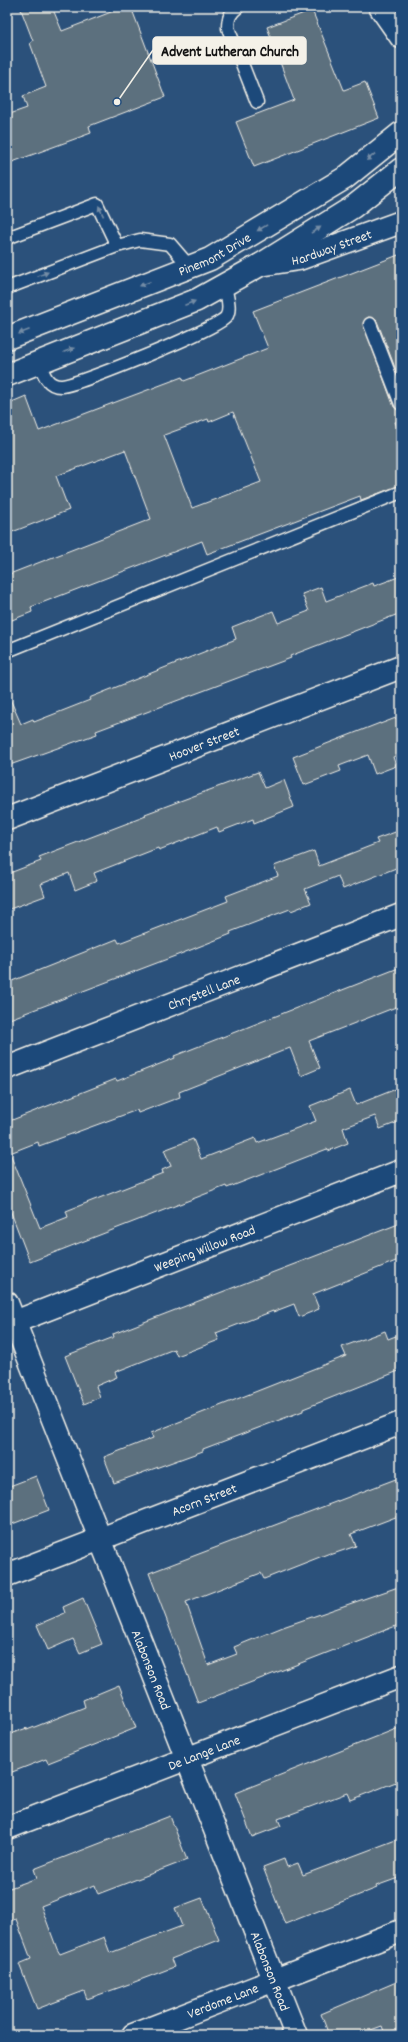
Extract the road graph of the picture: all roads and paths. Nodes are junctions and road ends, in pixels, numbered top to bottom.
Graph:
1 (238, 7) edge
2 (257, 102) dead end
3 (401, 133) edge
4 (401, 169) edge
5 (401, 222) edge
6 (7, 238) edge
7 (117, 246) junction
8 (210, 259) junction
9 (260, 265) junction
10 (189, 266) junction
11 (224, 285) junction
12 (7, 288) edge
13 (370, 324) dead end
14 (7, 338) edge
15 (39, 362) junction
16 (7, 375) edge
17 (401, 404) edge
18 (401, 492) edge
19 (7, 650) edge
20 (401, 668) edge
21 (7, 819) edge
22 (401, 915) edge
23 (7, 1068) edge
24 (401, 1172) edge
25 (9, 1316) edge
26 (401, 1423) edge
27 (100, 1539) junction
28 (7, 1575) edge
29 (401, 1676) edge
30 (186, 1759) junction
31 (7, 1828) edge
32 (401, 1931) edge
33 (274, 1980) junction
34 (133, 2035) edge
35 (296, 2035) edge

1 - 2 lane
3 -> 8 street, Pinemont Drive
9 -> 4 street
5 - 9 street, Hardway Street
7 -> 6 lane
7 - 10 lane
12 -> 7 lane
8 - 10 street, Pinemont Drive
8 - 11 street
9 - 11 street
10 -> 14 street, Pinemont Drive
15 -> 11 street
11 - 15 lane
13 - 17 lane
15 - 16 street
18 - 19 lane
20 - 21 street, Hoover Street
22 - 23 street, Chrystell Lane
24 - 25 street, Weeping Willow Road
25 - 27 street, Alabonson Road
26 - 27 street, Acorn Street
27 - 28 street, Acorn Street
27 - 30 street, Alabonson Road
29 - 30 street, De Lange Lane
30 - 31 street, De Lange Lane
30 - 33 street, Alabonson Road
32 - 33 street, Verdome Lane
33 - 34 street, Verdome Lane
33 - 35 street, Alabonson Road

